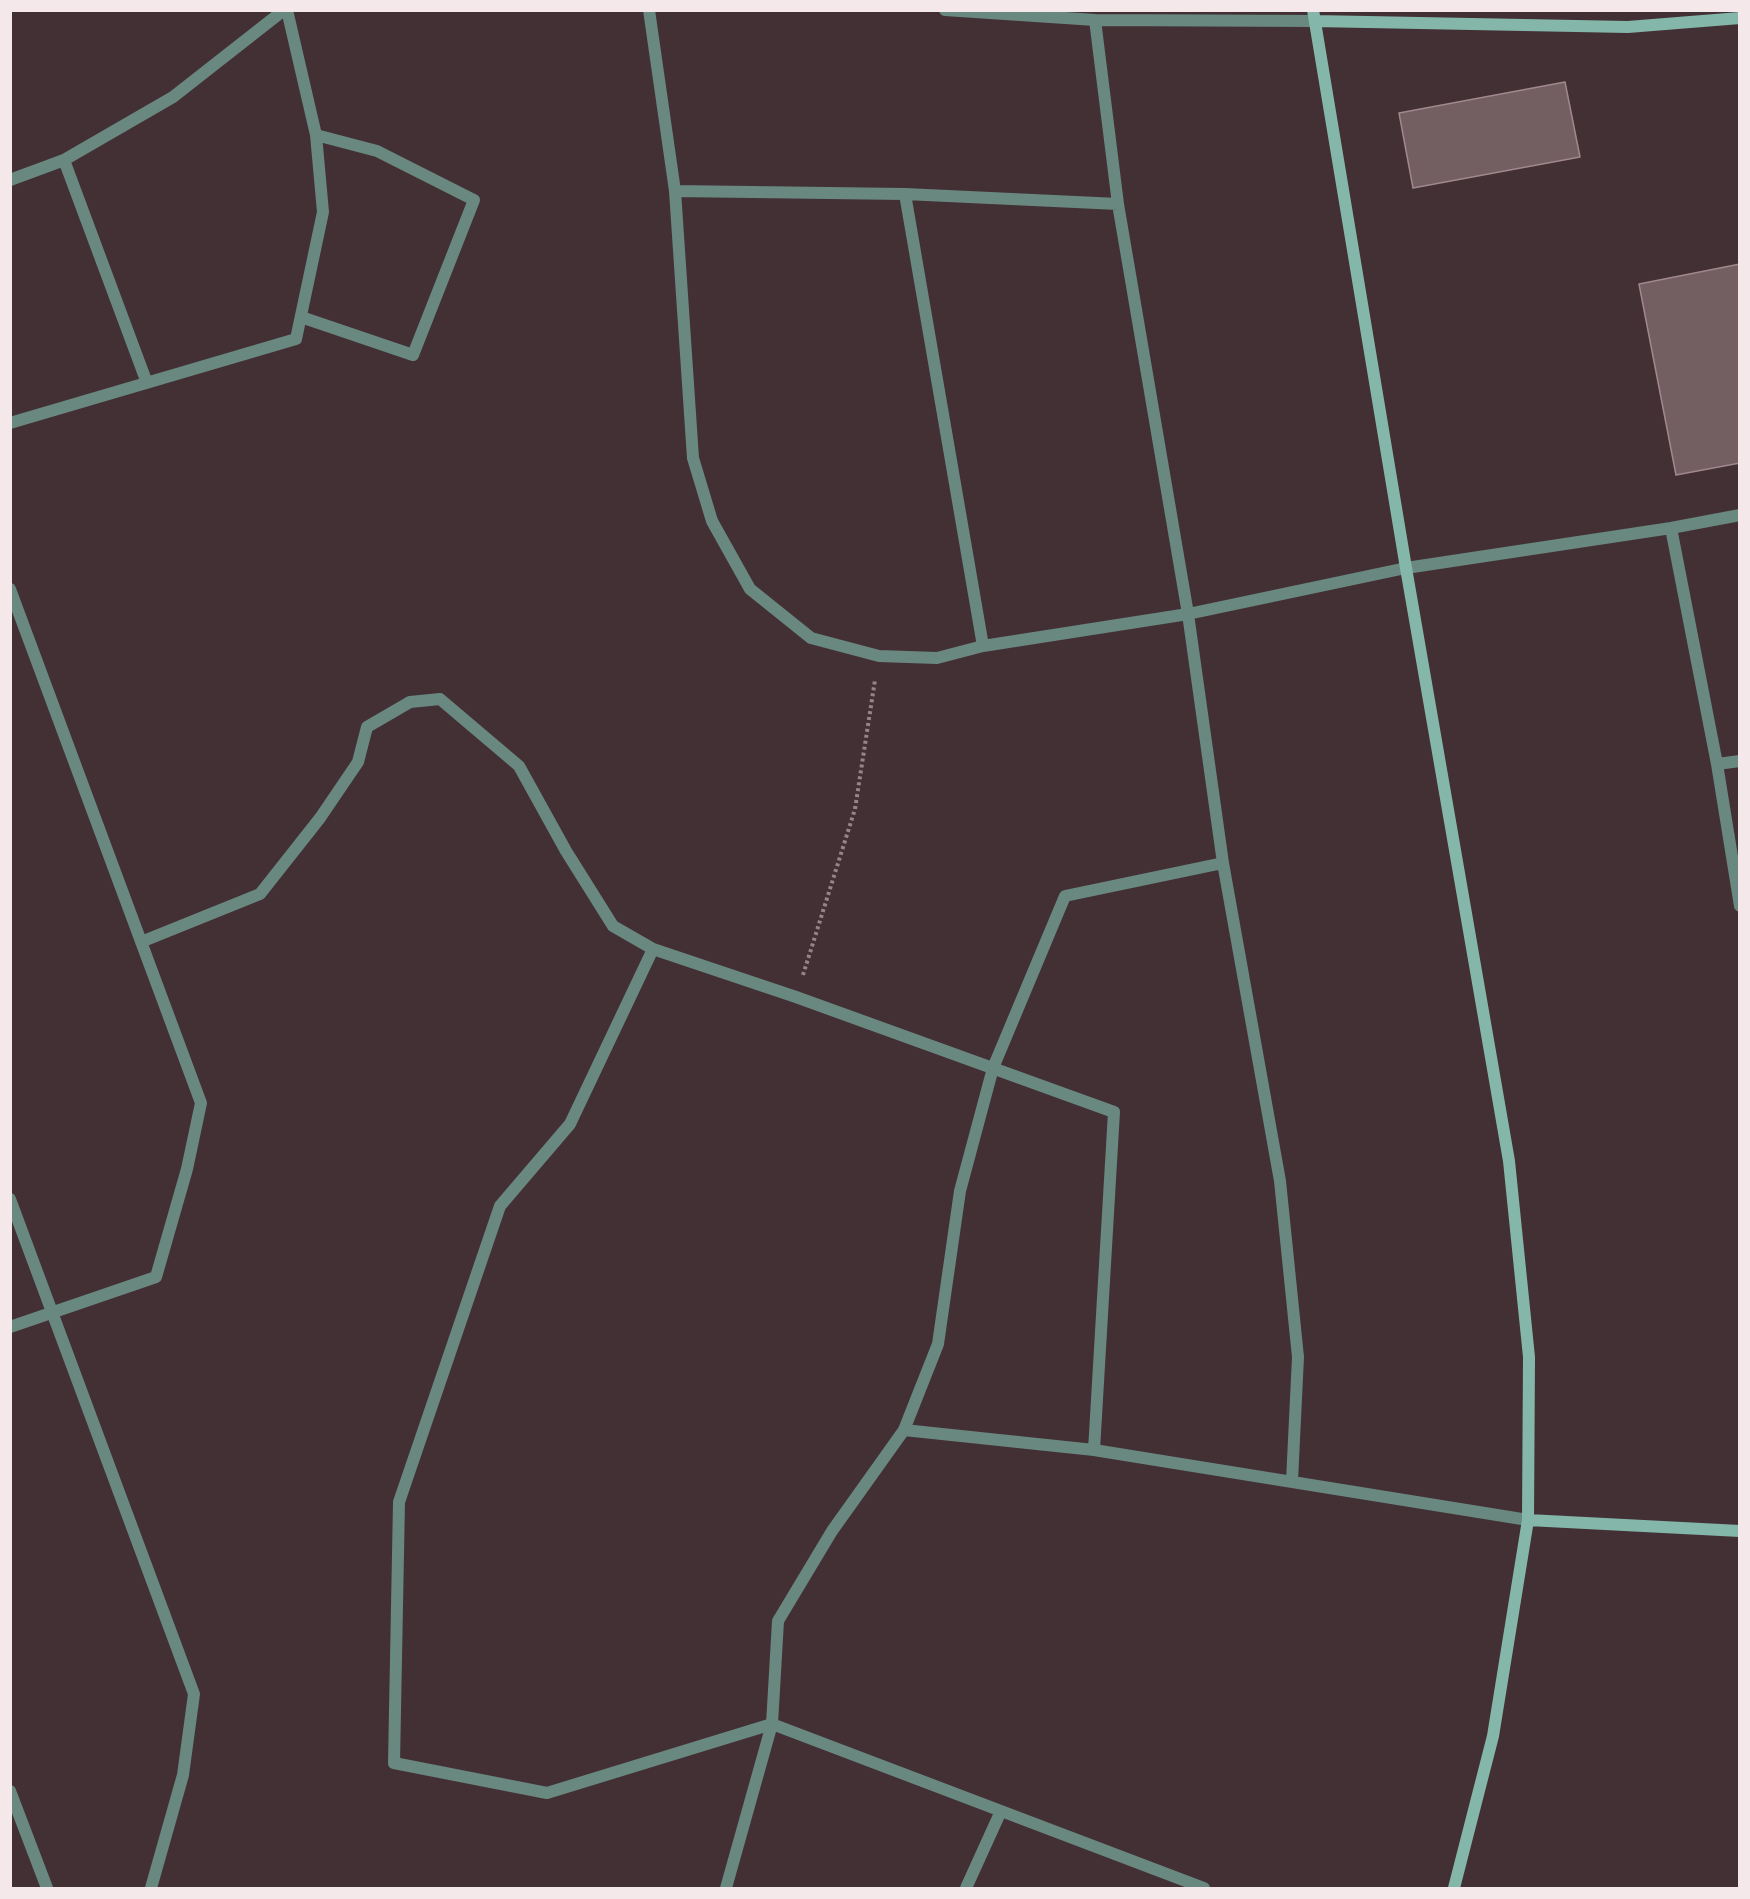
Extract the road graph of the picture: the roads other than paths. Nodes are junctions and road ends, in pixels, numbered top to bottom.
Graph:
1 (285, 10) edge
2 (650, 10) edge
3 (945, 10) edge
4 (1314, 16) edge
5 (1740, 18) edge
6 (1095, 20) junction
7 (316, 135) junction
8 (64, 160) junction
9 (10, 180) edge
10 (675, 191) junction
11 (905, 194) junction
12 (1119, 204) junction
13 (301, 317) junction
14 (147, 383) junction
15 (10, 423) edge
16 (1740, 515) edge
17 (1671, 528) junction
18 (1406, 568) junction
19 (10, 589) edge
20 (1188, 614) junction
21 (983, 646) junction
22 (1740, 760) edge
23 (1717, 764) junction
24 (1223, 863) junction
25 (1740, 906) edge
26 (141, 942) junction
27 (653, 949) junction
28 (993, 1068) junction
29 (10, 1199) edge
30 (53, 1312) junction
31 (10, 1328) edge
32 (904, 1430) junction
33 (1094, 1450) junction
34 (1292, 1481) junction
35 (1528, 1520) junction
36 (1740, 1531) edge
37 (772, 1724) junction
38 (10, 1791) edge
39 (1001, 1811) junction
40 (47, 1888) edge
41 (151, 1888) edge
42 (726, 1888) edge
43 (966, 1888) edge
44 (1204, 1888) edge
45 (1454, 1888) edge

1 - 7 street
1 - 8 street
2 - 10 street
3 - 6 street
4 - 5 street
4 - 6 street
4 - 18 street
6 - 12 street
7 - 13 street
7 - 13 street
8 - 9 street
8 - 14 street
10 - 11 street
10 - 21 street
11 - 12 street
11 - 21 street
12 - 20 street
13 - 14 street
14 - 15 street
16 - 17 street
17 - 18 street
17 - 23 street
18 - 20 street
18 - 35 street
19 - 26 street
20 - 21 street
20 - 24 street
22 - 23 street
23 - 25 street
24 - 28 street
24 - 34 street
26 - 27 street
26 - 30 street
27 - 28 street
27 - 37 street
28 - 32 street
28 - 33 street
29 - 30 street
30 - 31 street
30 - 41 street
32 - 33 street
32 - 37 street
33 - 34 street
34 - 35 street
35 - 36 street
35 - 45 street
37 - 39 street
37 - 42 street
38 - 40 street
39 - 43 street
39 - 44 street

